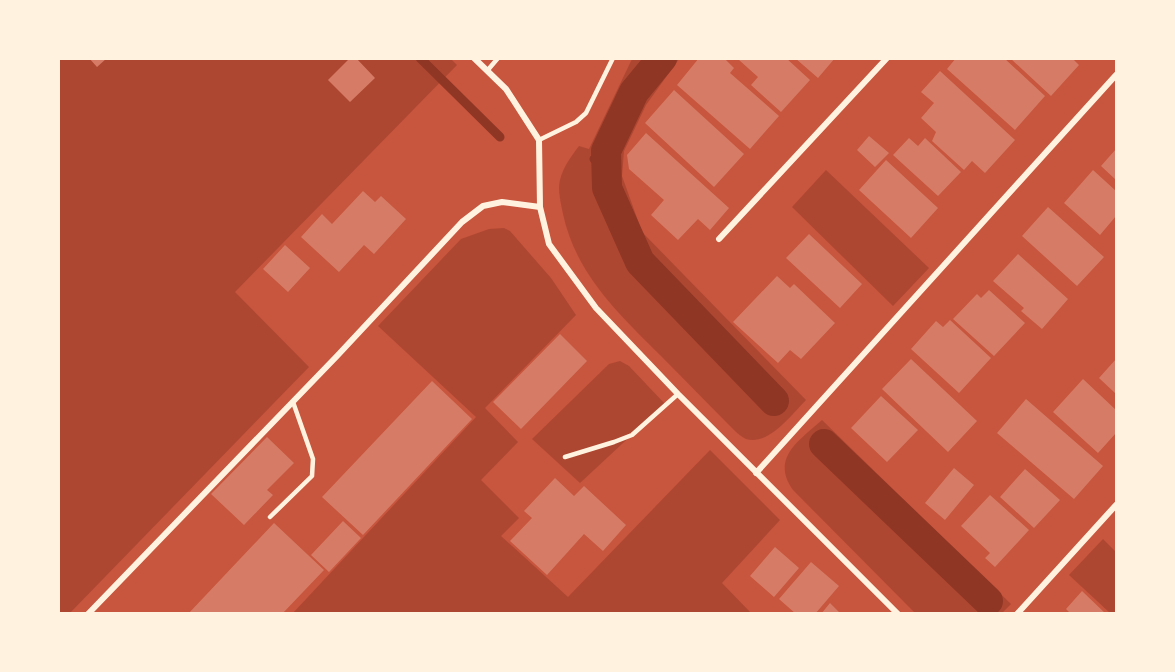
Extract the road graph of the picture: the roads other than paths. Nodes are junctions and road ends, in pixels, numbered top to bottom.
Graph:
1 (474, 58) edge
2 (498, 58) edge
3 (613, 58) edge
4 (887, 58) edge
5 (487, 71) junction
6 (1116, 75) edge
7 (539, 140) junction
8 (540, 207) junction
9 (719, 239) dead end
10 (678, 394) junction
11 (293, 402) junction
12 (565, 457) dead end
13 (756, 472) junction
14 (1116, 505) edge
15 (270, 517) dead end
16 (88, 614) edge
17 (898, 614) edge
18 (1017, 614) edge

1 - 5 street
2 - 5 lane
3 - 7 lane
4 - 9 street
5 - 7 street
6 - 13 street
7 - 8 street
8 - 10 street
8 - 11 street
10 - 12 lane
10 - 13 street
11 - 15 lane
11 - 16 street
13 - 17 street
14 - 18 street

